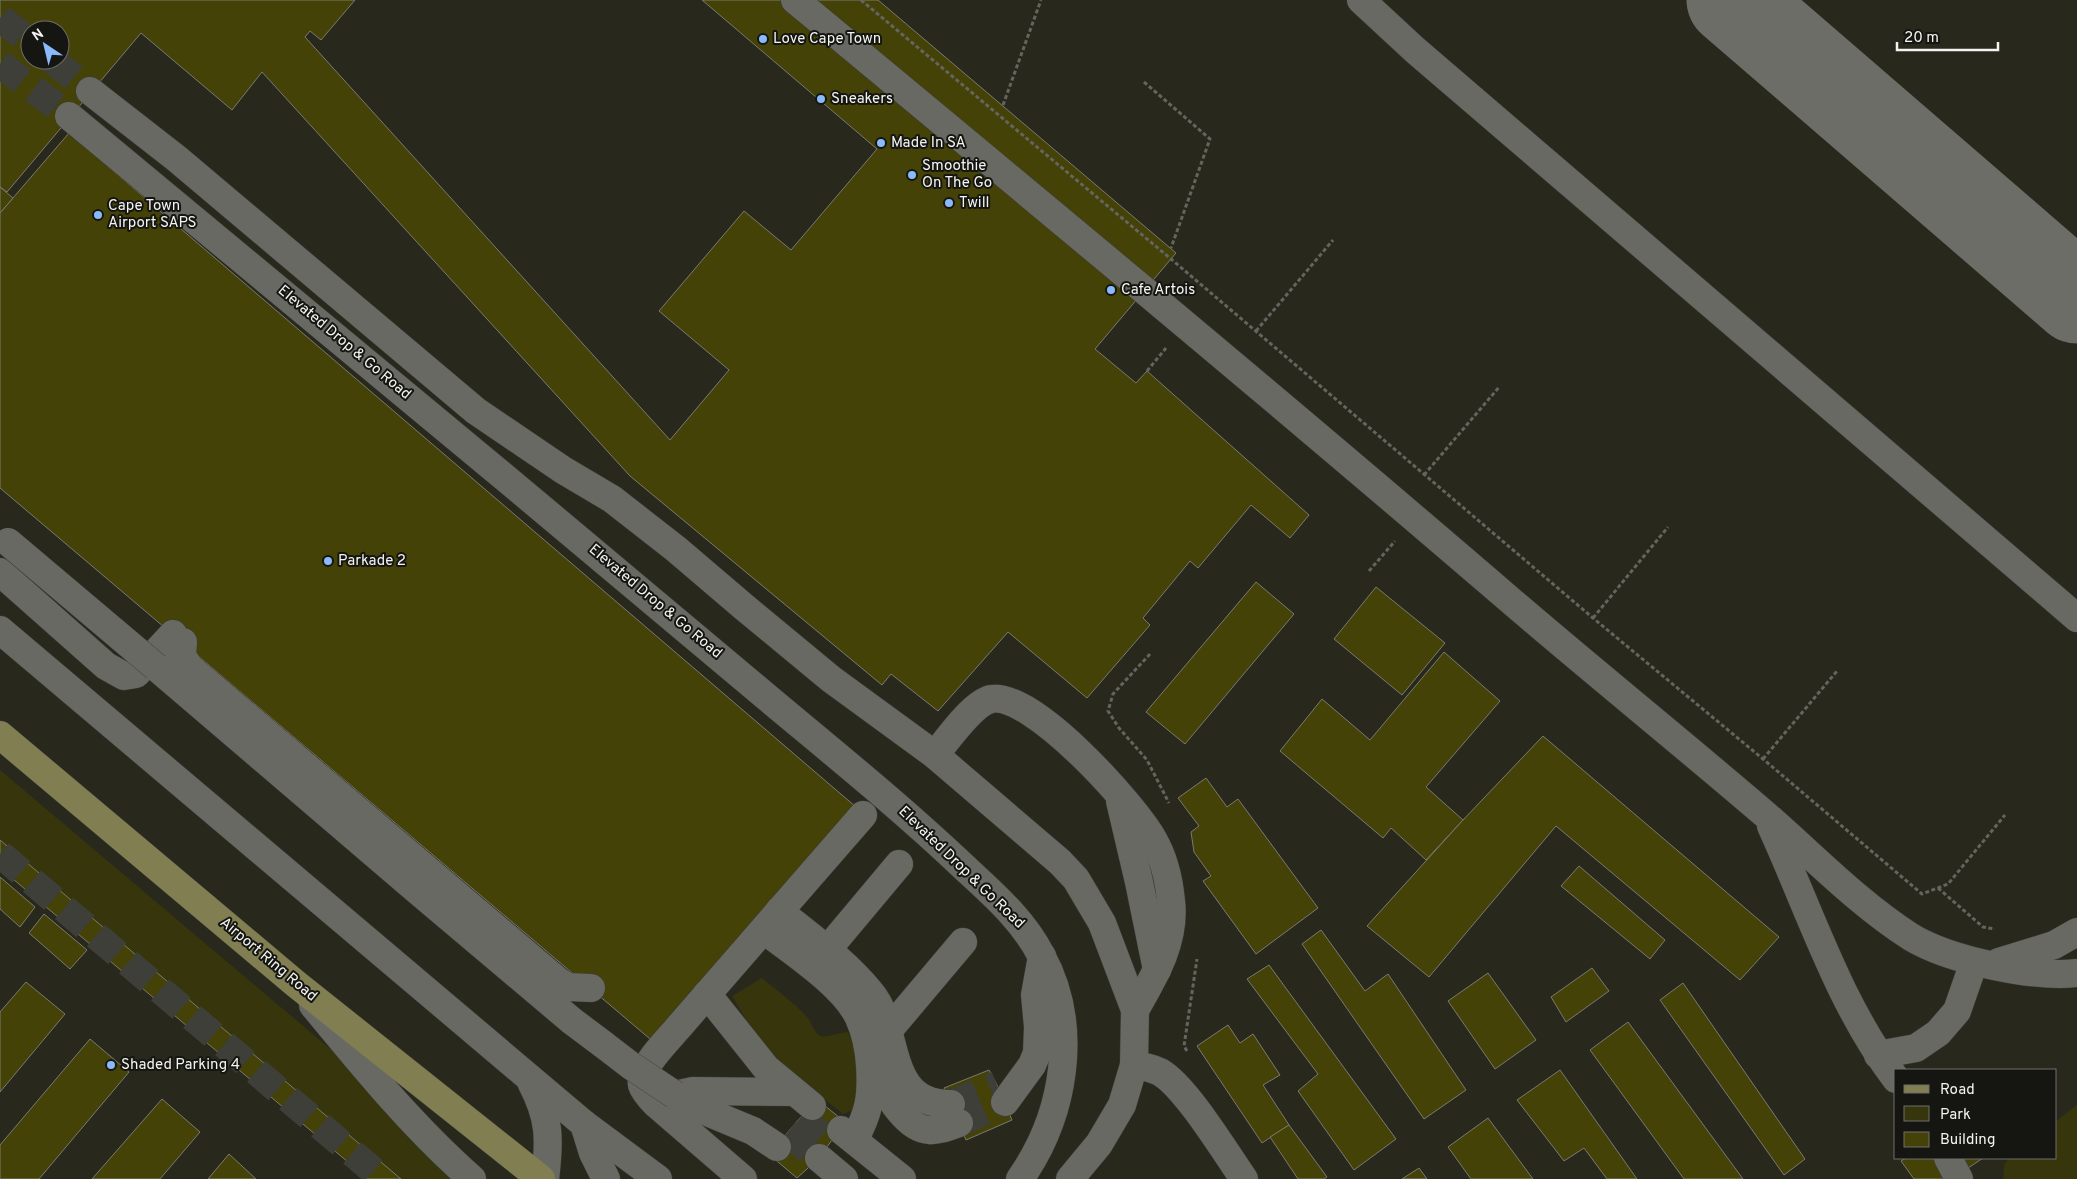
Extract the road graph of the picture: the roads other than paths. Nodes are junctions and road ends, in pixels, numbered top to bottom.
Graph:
1 (795, 0) edge
2 (1361, 0) edge
3 (90, 91) tunnel mouth
4 (69, 116) tunnel mouth
5 (4, 539) edge
6 (0, 572) edge
7 (2077, 618) edge
8 (0, 630) edge
9 (0, 735) edge
10 (935, 755) junction
11 (863, 815) dead end
12 (1766, 816) junction
13 (899, 864) dead end
14 (771, 921) junction
15 (2077, 932) edge
16 (963, 942) dead end
17 (827, 950) junction
18 (1042, 956) junction
19 (1982, 963) junction
20 (2077, 973) edge
21 (296, 984) junction
22 (591, 988) dead end
23 (707, 994) junction
24 (1135, 1010) junction
25 (888, 1031) junction
26 (1878, 1055) junction
27 (869, 1063) junction
28 (1134, 1065) junction
29 (528, 1076) junction
30 (1894, 1076) edge
31 (1007, 1090) tunnel mouth
32 (689, 1103) junction
33 (794, 1119) junction
34 (584, 1124) junction
35 (828, 1153) edge
36 (1948, 1159) edge
37 (472, 1179) edge
38 (543, 1179) edge
39 (606, 1179) edge
40 (658, 1179) edge
41 (743, 1179) edge
42 (844, 1179) edge
43 (874, 1179) edge
44 (902, 1179) edge
45 (1020, 1179) edge
46 (1070, 1179) edge
47 (1244, 1179) edge
48 (1958, 1179) edge

1 - 12 street
2 - 7 street
3 - 10 street
4 - 18 street, Elevated Drop & Go Road
5 - 32 street, bridge
6 - 22 street
8 - 29 street
9 - 21 main road, Airport Ring Road
10 - 24 street
10 - 24 street
11 - 14 street
12 - 19 street
12 - 26 street
13 - 17 street
14 - 17 street
14 - 23 street
14 - 27 street
15 - 19 street
16 - 25 street
17 - 25 street
18 - 31 street
18 - 45 street, Elevated Drop & Go Road
19 - 20 street
19 - 26 street
21 - 37 street
21 - 38 main road, Airport Ring Road
23 - 33 street
23 - 41 street
24 - 28 street
25 - 27 street
26 - 30 street
27 - 35 street
28 - 46 street
28 - 47 street
29 - 34 street
29 - 38 street
32 - 33 street
32 - 33 street
34 - 39 street
34 - 40 street
35 - 42 street
35 - 43 street
35 - 44 street
36 - 48 street

